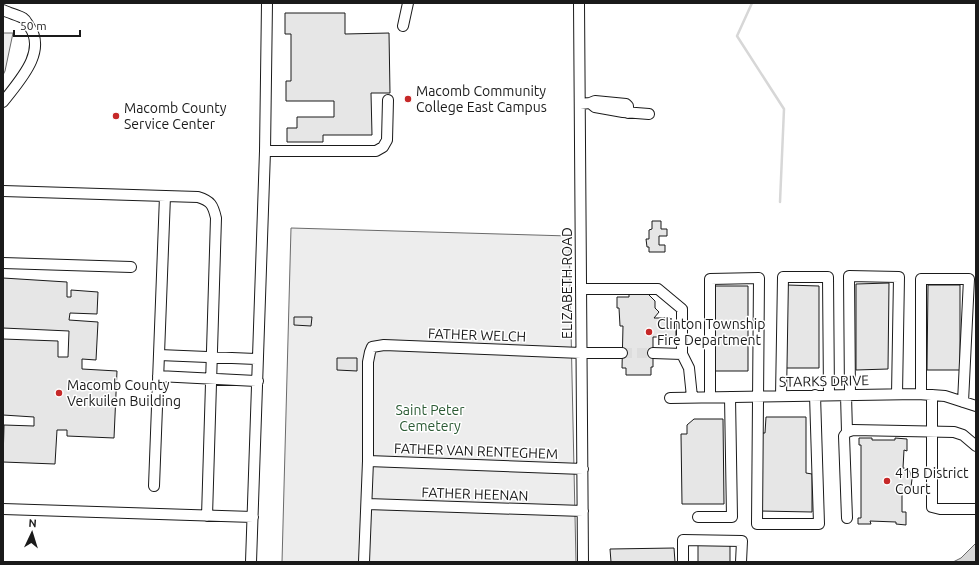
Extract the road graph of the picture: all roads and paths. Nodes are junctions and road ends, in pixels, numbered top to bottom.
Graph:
1 (267, 3) edge
2 (408, 3) edge
3 (579, 3) edge
4 (3, 10) edge
5 (403, 26) dead end
6 (388, 100) dead end
7 (3, 102) edge
8 (585, 104) junction
9 (649, 114) dead end
10 (265, 151) junction
11 (3, 191) edge
12 (165, 196) junction
13 (3, 263) edge
14 (131, 267) dead end
15 (581, 289) junction
16 (581, 353) junction
17 (622, 353) tunnel mouth
18 (653, 353) tunnel mouth
19 (682, 354) junction
20 (159, 355) junction
21 (211, 357) junction
22 (258, 359) junction
23 (158, 376) junction
24 (211, 379) junction
25 (258, 381) junction
26 (897, 394) junction
27 (921, 394) junction
28 (815, 395) junction
29 (829, 395) junction
30 (848, 395) junction
31 (932, 395) junction
32 (781, 396) junction
33 (692, 397) junction
34 (710, 397) junction
35 (730, 397) junction
36 (757, 397) junction
37 (670, 398) dead end
38 (963, 402) junction
39 (976, 406) edge
40 (933, 431) junction
41 (847, 432) junction
42 (976, 446) edge
43 (368, 461) junction
44 (583, 469) junction
45 (154, 486) dead end
46 (367, 504) junction
47 (3, 509) edge
48 (976, 509) edge
49 (583, 511) junction
50 (207, 516) junction
51 (253, 517) junction
52 (698, 517) dead end
53 (847, 518) dead end
54 (251, 562) edge
55 (364, 562) edge
56 (583, 562) edge
57 (683, 562) edge
58 (741, 562) edge

1 - 10 street
2 - 5 street
3 - 8 street, ELIZABETH ROAD
4 - 7 street
6 - 10 street
8 - 9 street
8 - 15 street, ELIZABETH ROAD
10 - 22 street
11 - 12 street
12 - 20 street
12 - 21 street
13 - 14 street
15 - 16 street, ELIZABETH ROAD
15 - 19 street
16 - 17 street, FATHER WELCH
16 - 43 street, FATHER WELCH
16 - 44 street, ELIZABETH ROAD
18 - 19 street
19 - 33 street
20 - 21 street
20 - 23 street
21 - 22 street
21 - 24 street
22 - 25 street
23 - 24 street
23 - 45 street
24 - 25 street
24 - 50 street
25 - 51 street
26 - 27 street, STARKS DRIVE
26 - 30 street, STARKS DRIVE
26 - 30 street
27 - 31 street, STARKS DRIVE
27 - 38 street
28 - 29 street, STARKS DRIVE
28 - 32 street, STARKS DRIVE
28 - 36 street
29 - 30 street, STARKS DRIVE
29 - 32 street
30 - 41 street
31 - 38 street, STARKS DRIVE
31 - 40 street
32 - 36 street, STARKS DRIVE
33 - 34 street, STARKS DRIVE
33 - 37 street, STARKS DRIVE
34 - 35 street, STARKS DRIVE
34 - 36 street
35 - 36 street, STARKS DRIVE
35 - 52 street
38 - 39 street, STARKS DRIVE
40 - 41 street
40 - 42 street
40 - 48 street
41 - 53 street
43 - 44 street, FATHER VAN RENTEGHEM
43 - 46 street
44 - 49 street, ELIZABETH ROAD
46 - 49 street, FATHER HEENAN
46 - 55 street
47 - 50 street
49 - 56 street, ELIZABETH ROAD
50 - 51 street
51 - 54 street
57 - 58 street

